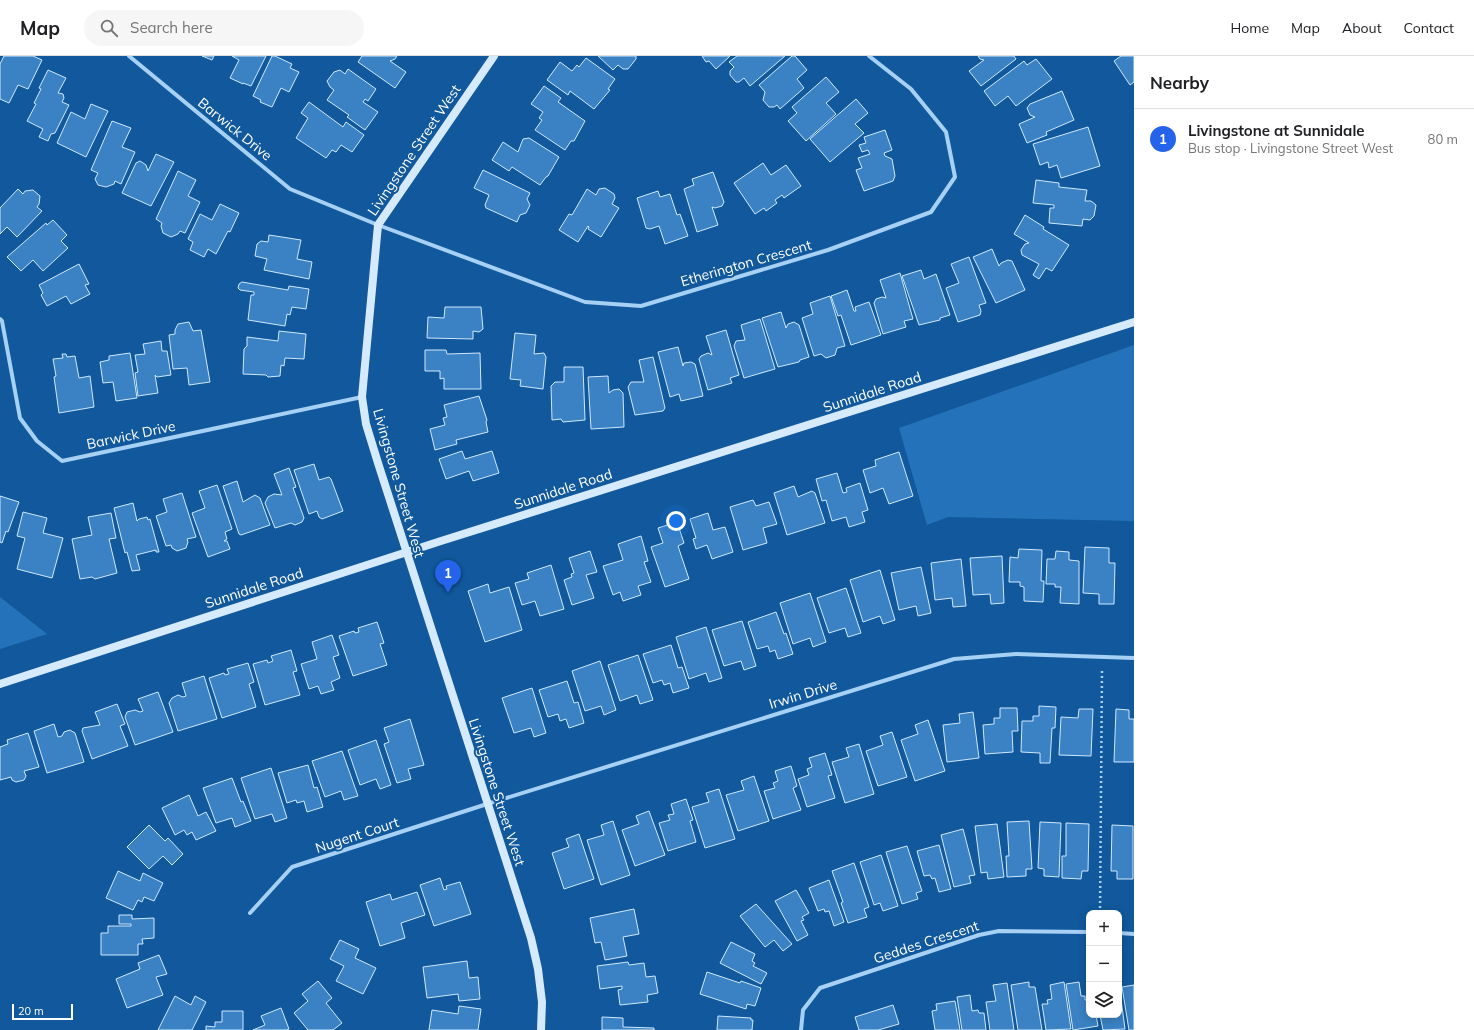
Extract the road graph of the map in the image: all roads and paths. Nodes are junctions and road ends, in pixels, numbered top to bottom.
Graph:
1 (129, 56) edge
2 (494, 56) edge
3 (869, 56) edge
4 (378, 225) junction
5 (0, 319) edge
6 (1134, 322) edge
7 (362, 398) junction
8 (406, 553) junction
9 (1102, 656) junction
10 (1134, 658) edge
11 (0, 684) edge
12 (487, 804) junction
13 (1100, 910) edge
14 (250, 912) dead end
15 (1086, 932) edge
16 (1122, 933) edge
17 (1134, 934) edge
18 (541, 1030) edge
19 (802, 1030) edge

1 - 4 street, Barwick Drive
2 - 4 main road, Livingstone Street West
3 - 4 street, Etherington Crescent
4 - 7 main road, Livingstone Street West
5 - 7 street, Barwick Drive
6 - 8 main road, Sunnidale Road
7 - 8 main road, Livingstone Street West
8 - 11 main road, Sunnidale Road
8 - 12 main road, Livingstone Street West
9 - 10 street, Irwin Drive
9 - 12 street, Irwin Drive
9 - 13 path
12 - 14 street, Nugent Court
12 - 18 main road, Livingstone Street West
15 - 19 street, Geddes Crescent
16 - 17 street

